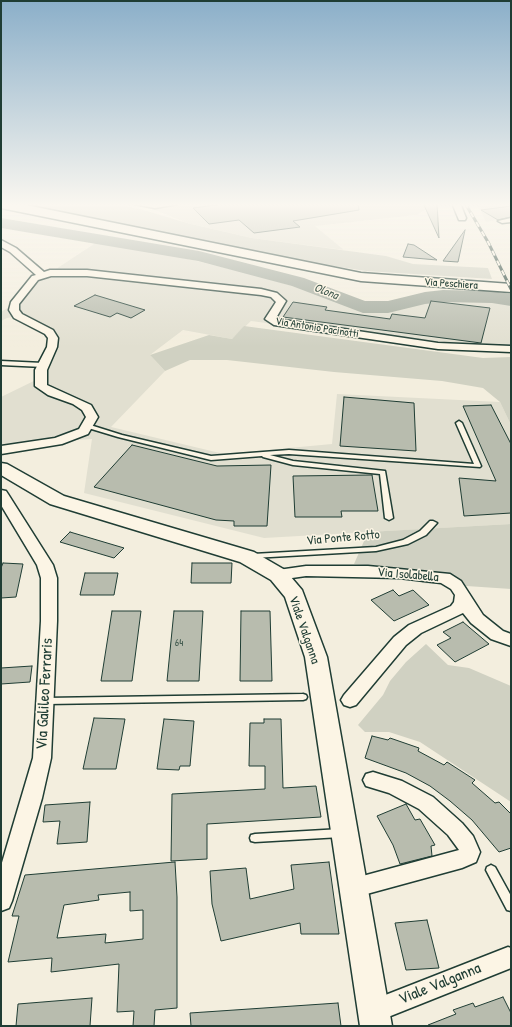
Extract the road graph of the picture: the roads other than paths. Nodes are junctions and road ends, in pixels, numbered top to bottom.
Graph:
1 (14, 251) edge
2 (229, 251) edge
3 (41, 274) junction
4 (511, 288) edge
5 (511, 349) edge
6 (1, 363) edge
7 (43, 365) junction
8 (458, 423) dead end
9 (87, 426) junction
10 (1, 450) edge
11 (259, 454) junction
12 (1, 468) edge
13 (1, 494) edge
14 (389, 518) dead end
15 (433, 522) dead end
16 (247, 557) junction
17 (278, 575) junction
18 (463, 594) junction
19 (511, 640) edge
20 (303, 697) dead end
21 (350, 700) dead end
22 (43, 701) junction
23 (373, 780) dead end
24 (344, 833) junction
25 (255, 838) dead end
26 (491, 870) dead end
27 (352, 888) junction
28 (1, 901) edge
29 (511, 906) edge
30 (509, 957) edge
31 (375, 1018) edge

1 - 3 street
2 - 4 main road, Via Peschiera
3 - 5 street, Via Antonio Pacinotti
3 - 7 street
6 - 7 lane
7 - 9 street
8 - 11 lane
9 - 10 street
9 - 11 lane
11 - 14 lane
12 - 16 main road, Viale Valganna
13 - 22 street, Via Galileo Ferraris
15 - 16 lane, Via Ponte Rotto
16 - 17 main road, Viale Valganna
17 - 18 street, Via Isolabella
17 - 24 main road, Viale Valganna
18 - 19 street, Via Isolabella
18 - 21 street
20 - 22 lane
22 - 28 street, Via Galileo Ferraris
23 - 27 street
24 - 25 lane
24 - 27 main road, Viale Valganna
26 - 29 lane
27 - 31 main road, Viale Valganna
30 - 31 street, Viale Valganna

